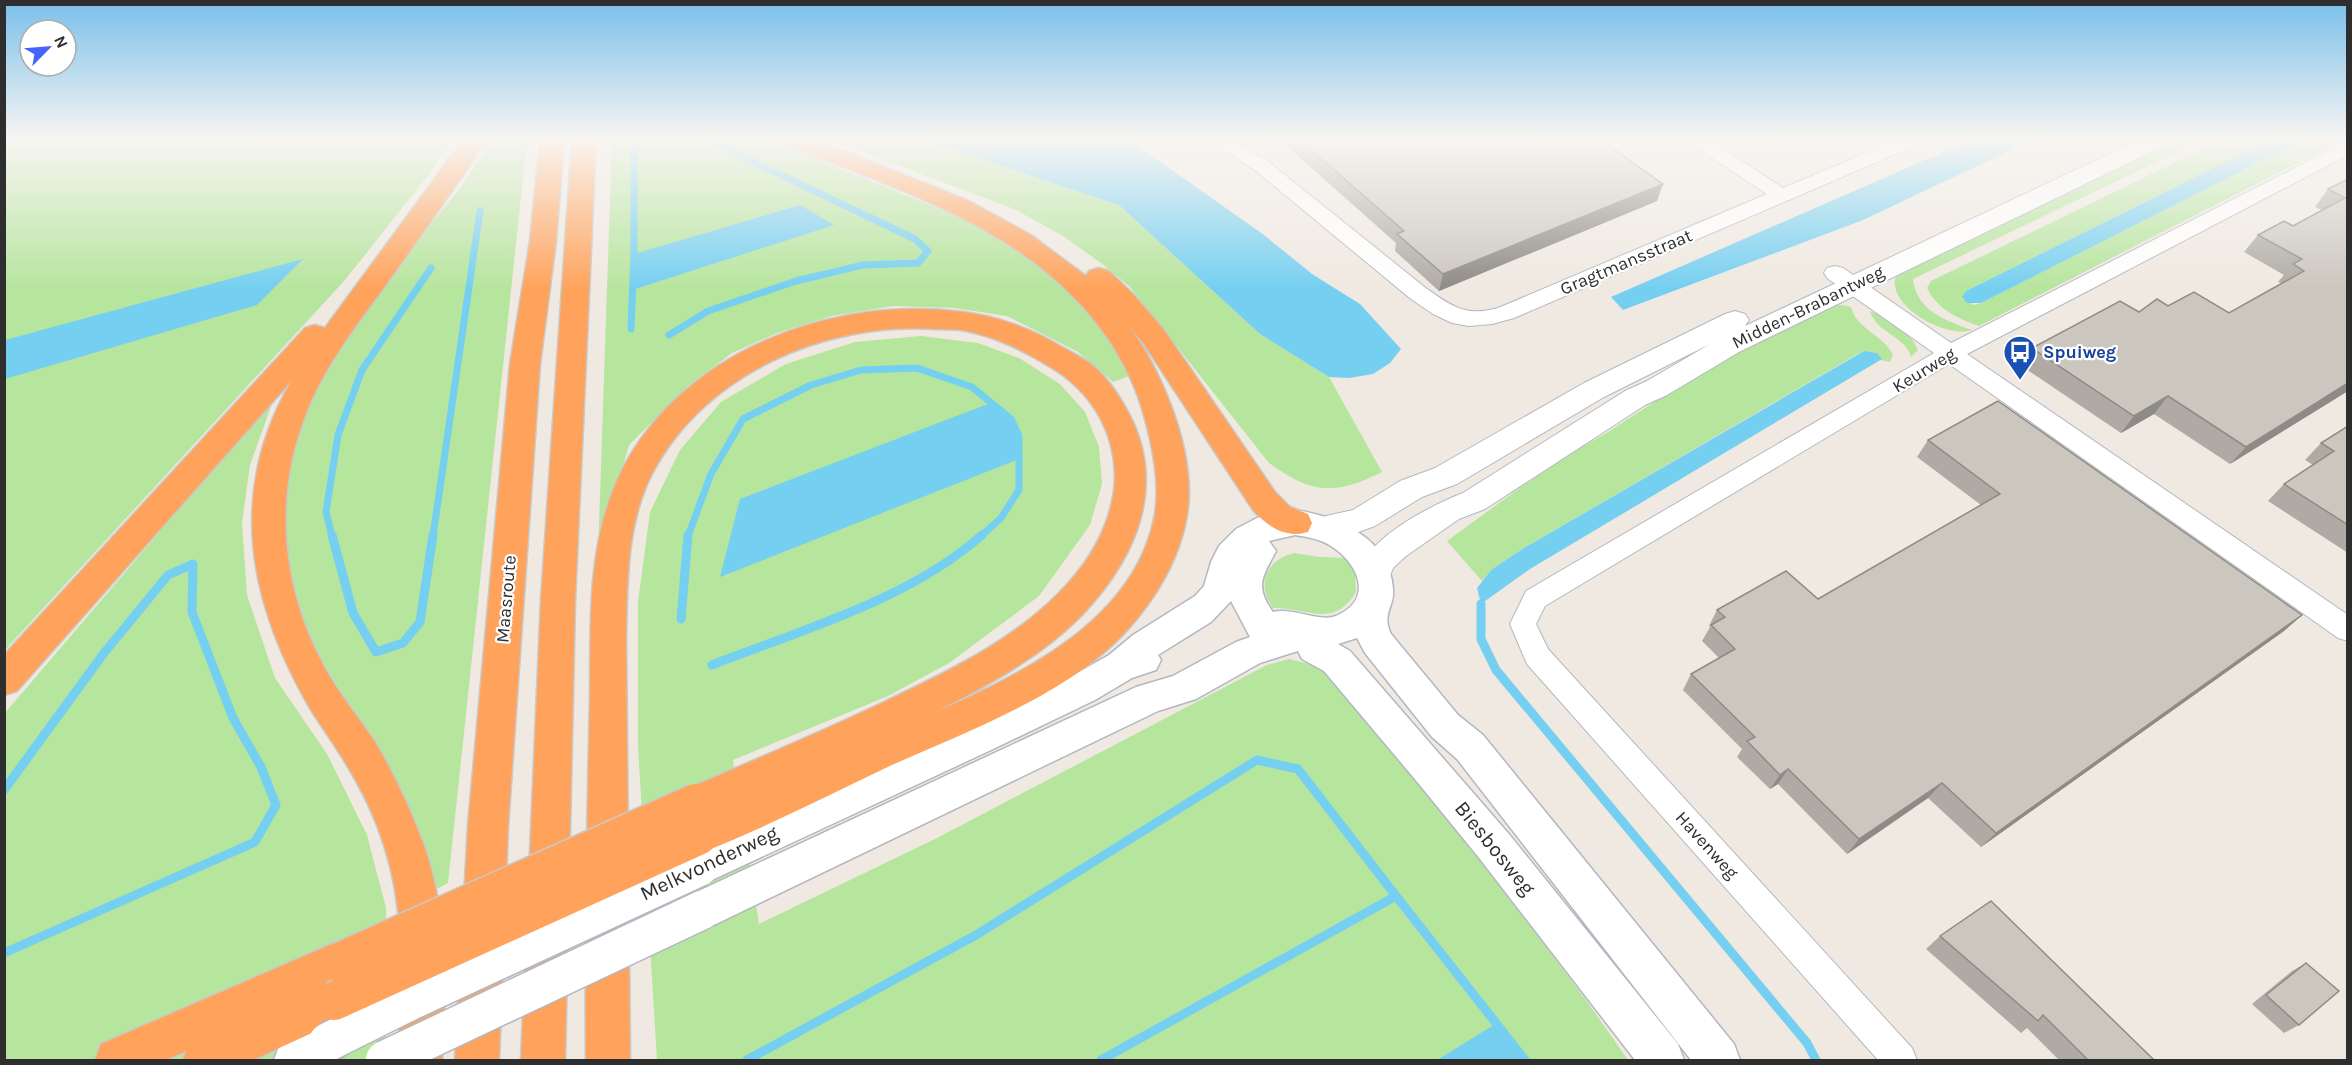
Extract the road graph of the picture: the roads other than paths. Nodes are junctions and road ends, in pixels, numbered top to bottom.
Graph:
1 (440, 190) edge
2 (548, 190) edge
3 (581, 190) edge
4 (918, 190) edge
5 (936, 190) edge
6 (1293, 190) edge
7 (1773, 190) edge
8 (1794, 190) edge
9 (2018, 190) edge
10 (2045, 190) edge
11 (2266, 190) edge
12 (1781, 195) junction
13 (415, 224) junction
14 (1844, 279) junction
15 (1950, 353) junction
16 (1323, 530) junction
17 (1233, 590) junction
18 (1380, 603) junction
19 (1523, 624) joint
20 (2348, 630) edge
21 (1289, 639) junction
22 (4, 680) edge
23 (698, 836) junction
24 (324, 1017) edge
25 (608, 1057) edge
26 (117, 1060) edge
27 (206, 1060) edge
28 (385, 1060) edge
29 (420, 1060) edge
30 (477, 1060) edge
31 (543, 1060) edge
32 (1662, 1060) edge
33 (1718, 1060) edge
34 (1900, 1060) edge

1 - 13 highway
2 - 30 highway, Maasroute
3 - 31 highway
4 - 23 highway
5 - 16 highway
6 - 12 street, Gragtmansstraat
7 - 12 street
8 - 12 street, Gragtmansstraat
9 - 14 street, Midden-Brabantweg
10 - 14 street, Midden-Brabantweg
11 - 15 street, Keurweg
13 - 22 highway
13 - 29 highway
14 - 15 street
14 - 16 street, Midden-Brabantweg
14 - 18 street, Midden-Brabantweg
15 - 19 street, Keurweg
15 - 20 street
16 - 17 main road
16 - 17 main road
16 - 18 main road
17 - 21 main road
17 - 23 main road, Melkvonderweg
18 - 21 main road
18 - 21 main road
18 - 33 main road
19 - 34 street, Havenweg
21 - 28 main road, bridge
21 - 32 main road, Biesbosweg
23 - 24 highway, bridge
23 - 24 main road, Melkvonderweg, bridge
23 - 25 highway
24 - 26 highway
24 - 27 highway

